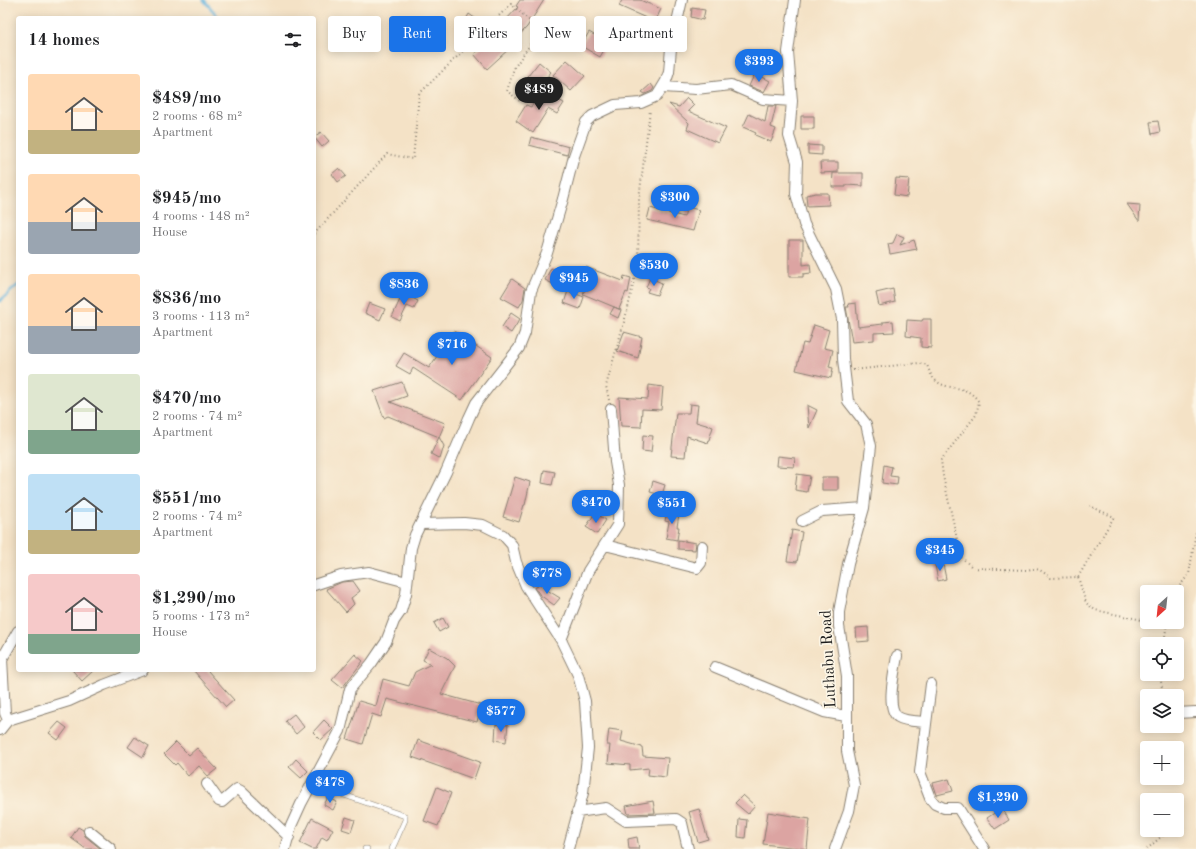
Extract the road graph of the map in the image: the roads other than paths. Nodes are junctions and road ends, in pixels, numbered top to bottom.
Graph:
1 (682, 0) edge
2 (794, 0) edge
3 (663, 87) junction
4 (792, 102) junction
5 (611, 409) road end
6 (864, 508) junction
7 (802, 521) dead end
8 (421, 524) junction
9 (605, 545) junction
10 (702, 546) dead end
11 (407, 582) junction
12 (316, 584) edge
13 (16, 634) edge
14 (560, 640) junction
15 (897, 656) dead end
16 (716, 667) dead end
17 (138, 672) edge
18 (931, 684) dead end
19 (1196, 712) edge
20 (1184, 713) edge
21 (846, 716) junction
22 (8, 720) junction
23 (926, 722) junction
24 (0, 730) edge
25 (208, 784) dead end
26 (312, 784) junction
27 (577, 812) junction
28 (89, 831) dead end
29 (289, 837) junction
30 (111, 849) edge
31 (285, 849) edge
32 (392, 849) edge
33 (568, 849) edge
34 (688, 849) edge
35 (834, 849) edge
36 (984, 849) edge

1 - 3 street
2 - 4 street
3 - 4 street
3 - 8 street
4 - 6 street, Luthabu Road
5 - 9 street
6 - 7 street
6 - 21 street, Luthabu Road
8 - 11 street
8 - 14 street
9 - 10 street
9 - 14 street
11 - 12 street
11 - 26 street
13 - 22 street
14 - 27 street
15 - 23 street
16 - 21 street
17 - 22 street
18 - 23 street
19 - 20 street
21 - 35 street, Luthabu Road
22 - 24 street
23 - 36 street
25 - 29 street
26 - 29 street
26 - 32 lane
27 - 33 street
27 - 34 street
28 - 30 street
29 - 31 street

